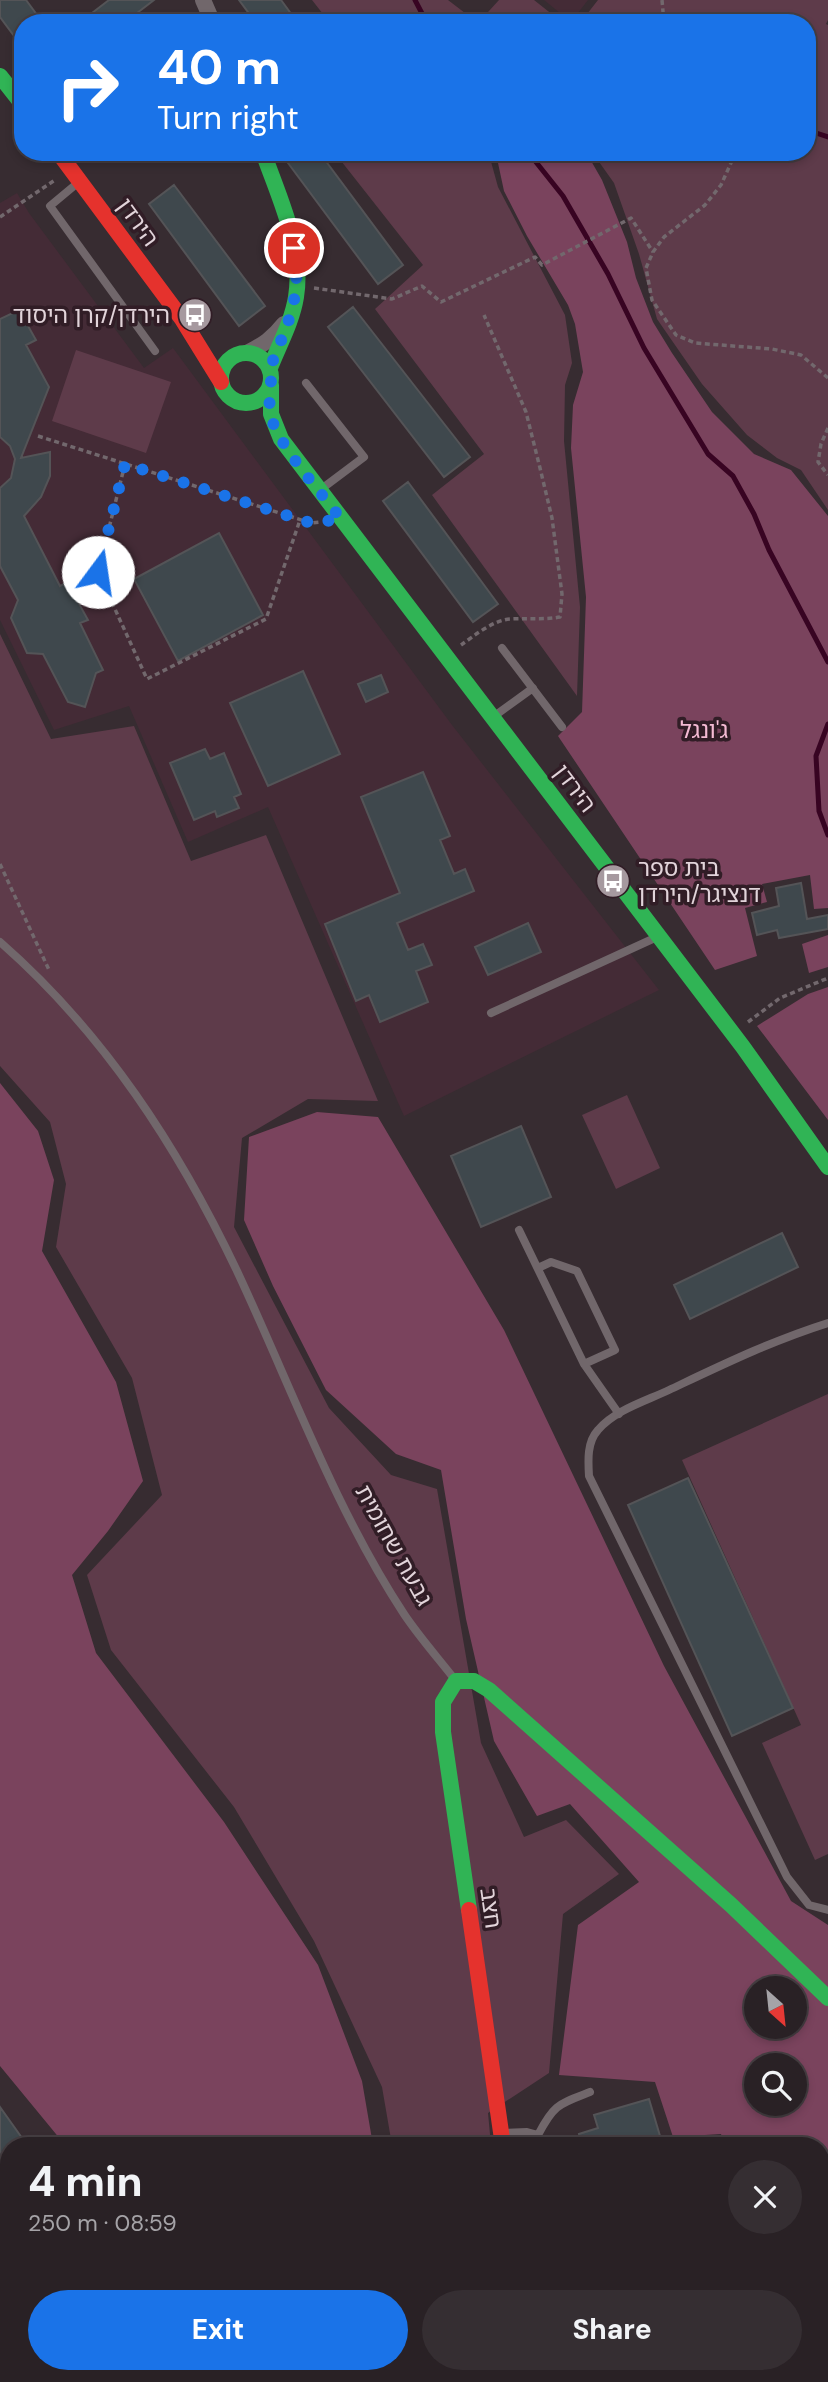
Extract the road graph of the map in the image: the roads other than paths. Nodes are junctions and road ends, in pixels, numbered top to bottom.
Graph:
1 (0, 76) edge
2 (14, 94) edge
3 (65, 161) edge
4 (266, 161) edge
5 (75, 175) junction
6 (291, 313) junction
7 (182, 319) junction
8 (155, 351) dead end
9 (242, 354) junction
10 (270, 368) junction
11 (221, 382) junction
12 (306, 383) dead end
13 (271, 386) junction
14 (236, 402) junction
15 (281, 439) junction
16 (320, 490) junction
17 (502, 648) dead end
18 (533, 688) junction
19 (492, 718) junction
20 (562, 727) dead end
21 (659, 936) junction
22 (0, 942) edge
23 (491, 1013) dead end
24 (828, 1167) edge
25 (519, 1230) dead end
26 (538, 1268) junction
27 (828, 1323) edge
28 (584, 1364) junction
29 (619, 1414) junction
30 (457, 1681) junction
31 (828, 1910) edge
32 (828, 1998) edge
33 (590, 2092) dead end
34 (538, 2135) joint
35 (502, 2137) edge
36 (509, 2137) edge

1 - 2 street
3 - 5 street, הירדן
4 - 6 street
5 - 7 street, הירדן
5 - 8 lane
6 - 9 street
6 - 10 street
7 - 9 street, הירדן
7 - 11 street, הירדן
9 - 10 street
9 - 11 street
10 - 13 street
11 - 14 street
12 - 16 lane
13 - 14 street
13 - 15 street, הירדן
14 - 15 street, הירדן
15 - 16 street, הירדן
16 - 19 street, הירדן
17 - 18 lane
18 - 19 lane
18 - 20 lane
19 - 21 street, הירדן
21 - 23 lane
21 - 24 street, הירדן
22 - 30 lane, גבעת שחומית
25 - 26 lane
26 - 28 lane
26 - 28 lane
27 - 29 lane
28 - 29 lane
29 - 31 lane
30 - 32 street
30 - 35 street, חצב
33 - 34 lane
34 - 36 lane

